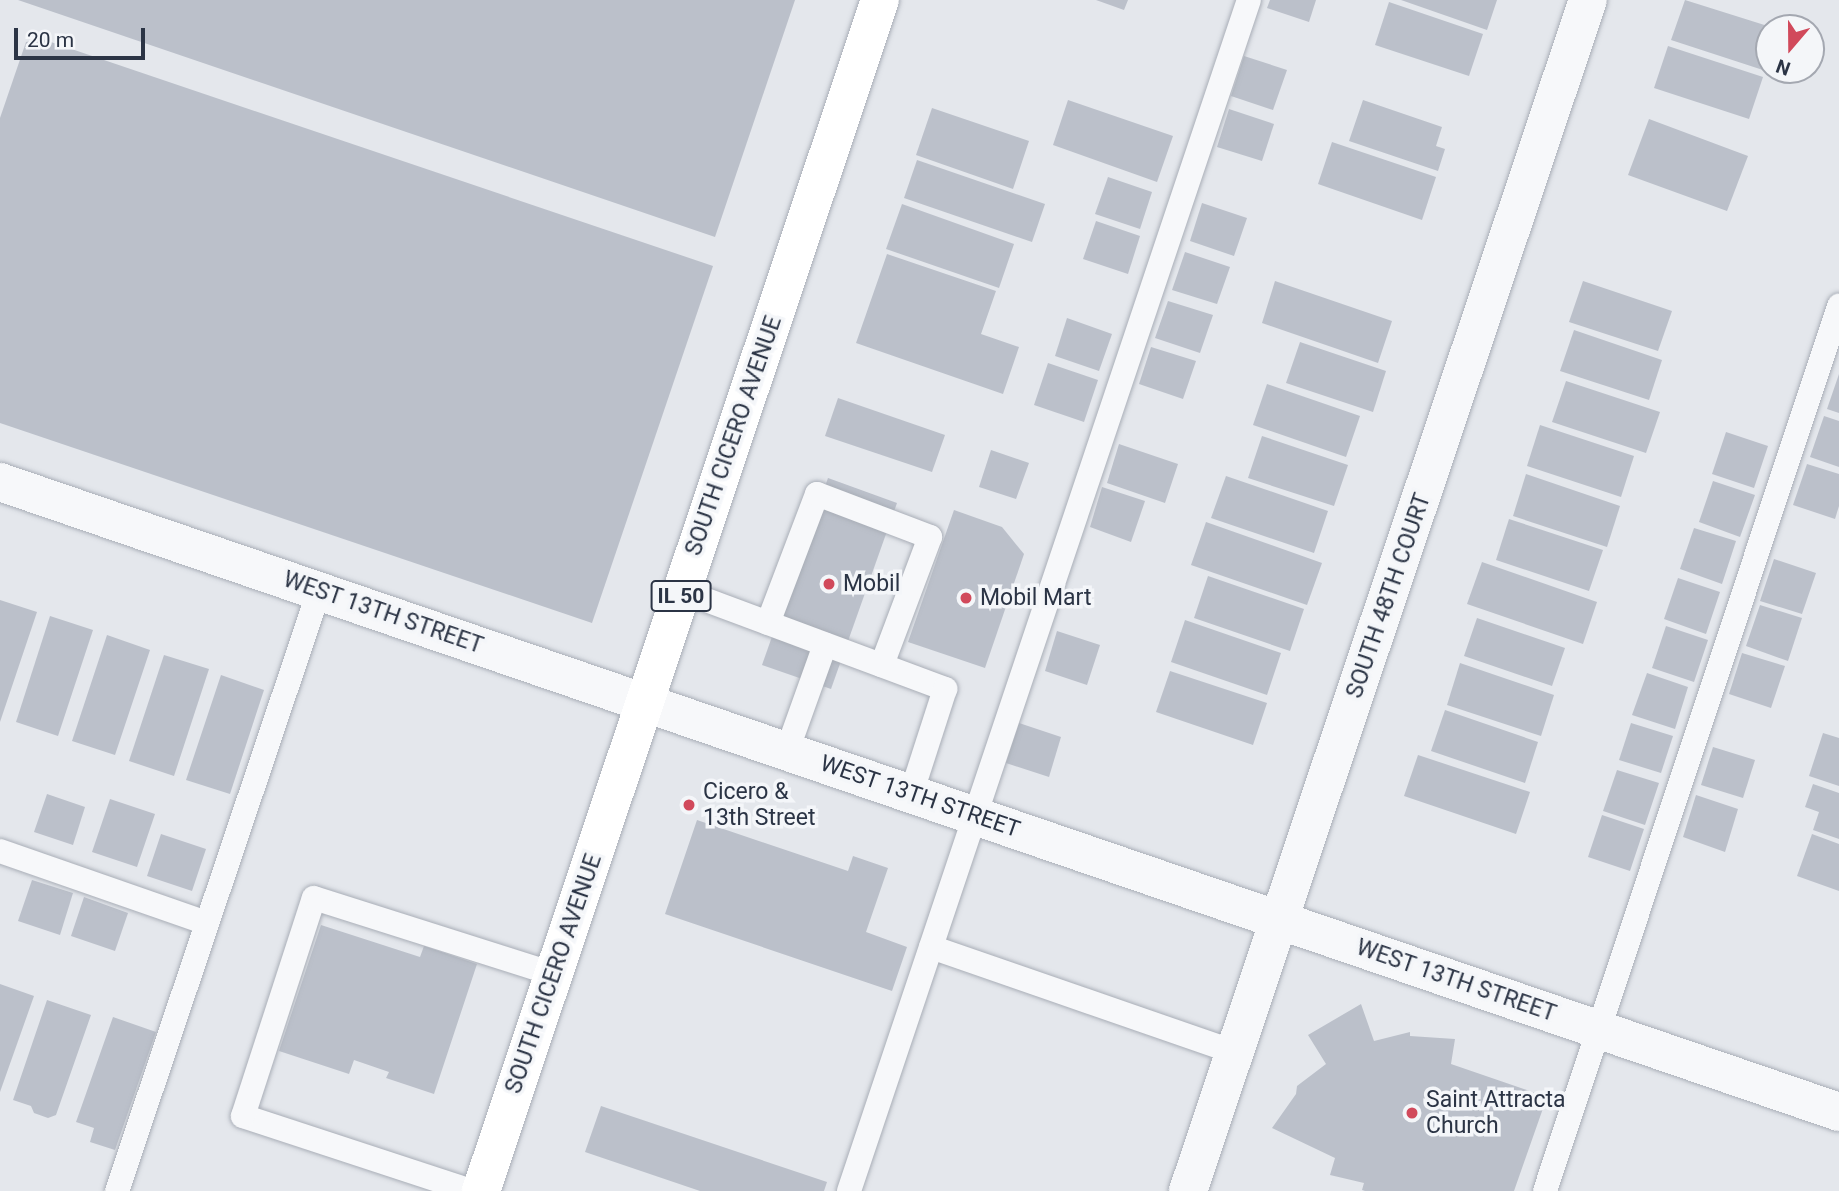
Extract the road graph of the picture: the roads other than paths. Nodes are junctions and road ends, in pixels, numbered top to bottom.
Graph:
1 (880, 0) edge
2 (1249, 0) edge
3 (1588, 0) edge
4 (1839, 306) edge
5 (0, 482) edge
6 (319, 591) junction
7 (682, 591) junction
8 (768, 623) junction
9 (825, 645) junction
10 (882, 665) junction
11 (645, 702) junction
12 (787, 751) junction
13 (911, 794) junction
14 (975, 816) junction
15 (0, 851) edge
16 (1279, 920) junction
17 (207, 923) junction
18 (931, 947) junction
19 (554, 974) junction
20 (1599, 1030) junction
21 (1235, 1052) junction
22 (1839, 1112) edge
23 (117, 1191) edge
24 (471, 1191) edge
25 (481, 1191) edge
26 (849, 1191) edge
27 (1188, 1191) edge
28 (1545, 1191) edge

1 - 7 main road, SOUTH CICERO AVENUE / IL 50
2 - 14 lane
3 - 16 street, SOUTH 48TH COURT
4 - 20 lane
5 - 6 street, WEST 13TH STREET
6 - 11 street, WEST 13TH STREET
6 - 17 lane
7 - 8 lane
7 - 11 main road, SOUTH CICERO AVENUE / IL 50
8 - 9 lane
8 - 10 lane
9 - 10 lane
9 - 12 lane
10 - 13 lane
11 - 12 street, WEST 13TH STREET
11 - 19 main road, SOUTH CICERO AVENUE / IL 50
12 - 13 street, WEST 13TH STREET
13 - 14 street, WEST 13TH STREET
14 - 16 street, WEST 13TH STREET
14 - 18 lane
15 - 17 lane
16 - 20 street, WEST 13TH STREET
16 - 21 street, SOUTH 48TH COURT
17 - 23 lane
18 - 21 lane
18 - 26 lane
19 - 24 lane
19 - 25 main road, SOUTH CICERO AVENUE / IL 50
20 - 22 street, WEST 13TH STREET
20 - 28 lane
21 - 27 street, SOUTH 48TH COURT

